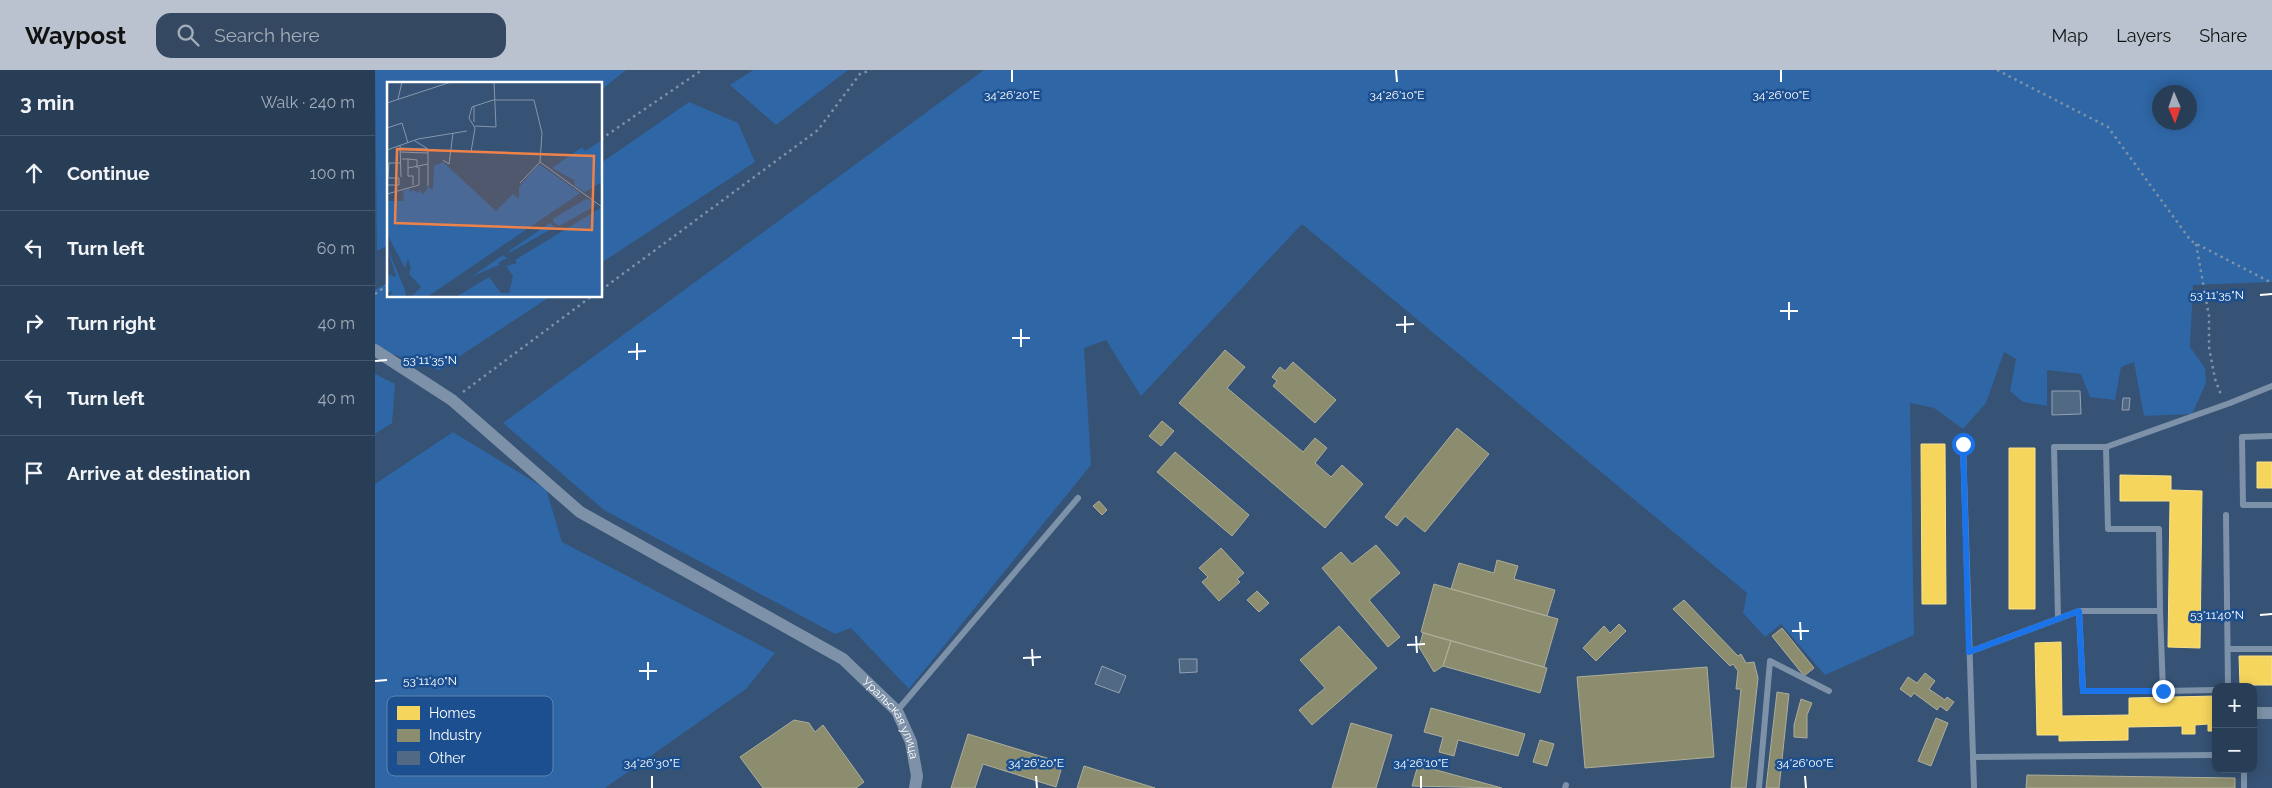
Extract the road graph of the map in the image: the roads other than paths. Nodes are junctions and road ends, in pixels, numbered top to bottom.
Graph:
1 (375, 350) edge
2 (2272, 386) edge
3 (2272, 436) edge
4 (1963, 444) dead end
5 (2106, 447) junction
6 (1078, 498) dead end
7 (2272, 505) edge
8 (2226, 515) dead end
9 (2079, 611) junction
10 (2161, 611) junction
11 (2058, 617) junction
12 (2227, 649) junction
13 (2272, 649) edge
14 (1969, 652) junction
15 (2228, 683) edge
16 (2212, 690) edge
17 (1829, 691) dead end
18 (2163, 691) junction
19 (897, 711) junction
20 (2257, 713) edge
21 (2272, 713) edge
22 (2212, 755) edge
23 (1973, 757) junction
24 (2244, 773) edge
25 (915, 788) edge
26 (1759, 788) edge
27 (1974, 788) edge
28 (2244, 788) edge

1 - 19 street, Уральская улица
2 - 5 lane
3 - 7 lane
4 - 14 lane
5 - 10 lane
5 - 11 lane
6 - 19 lane
8 - 12 lane
9 - 10 lane
9 - 11 lane
9 - 18 lane
10 - 18 lane
11 - 14 lane
12 - 13 lane
12 - 15 lane
14 - 23 lane
16 - 18 lane
17 - 26 lane
19 - 25 street, Уральская улица
20 - 21 street
22 - 23 lane
23 - 27 lane
24 - 28 lane

